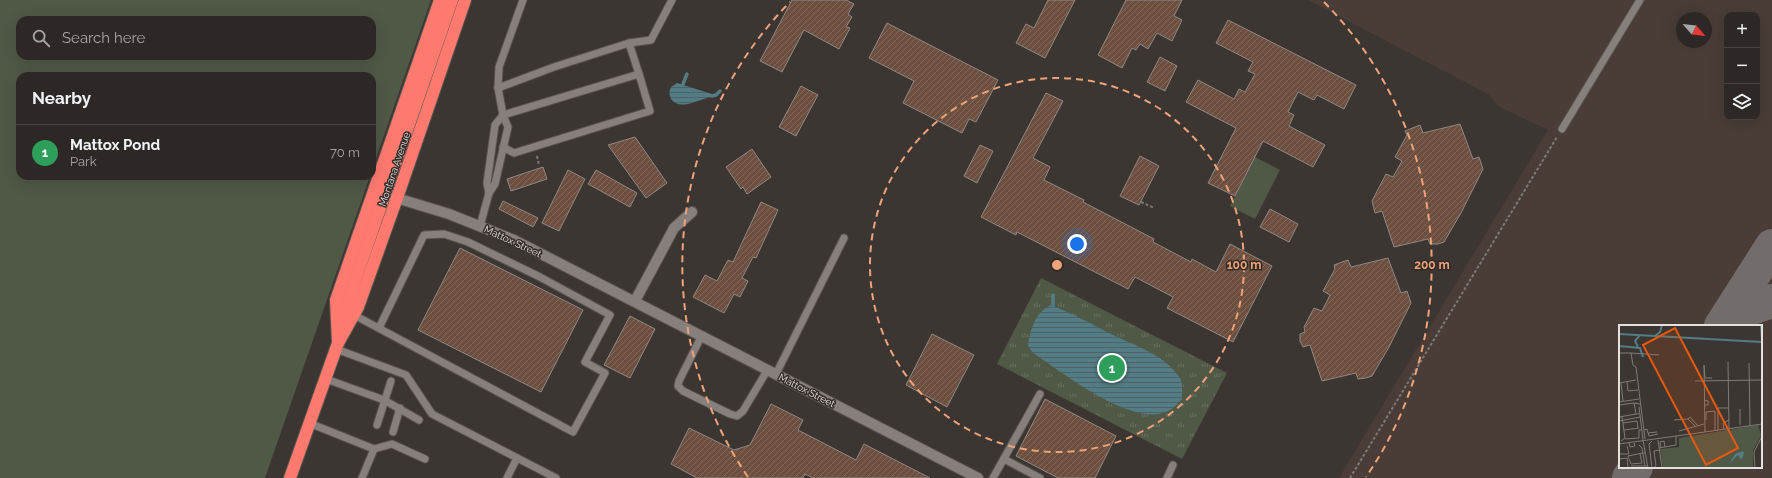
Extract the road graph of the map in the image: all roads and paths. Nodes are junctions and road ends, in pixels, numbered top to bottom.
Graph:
1 (440, 0) edge
2 (452, 0) edge
3 (465, 0) edge
4 (523, 0) edge
5 (672, 0) edge
6 (1640, 0) edge
7 (629, 42) junction
8 (639, 74) junction
9 (498, 88) junction
10 (503, 115) junction
11 (1562, 129) joint
12 (504, 147) junction
13 (489, 193) junction
14 (385, 194) junction
15 (397, 198) junction
16 (1141, 202) dead end
17 (1154, 208) dead end
18 (692, 212) dead end
19 (480, 226) junction
20 (844, 238) dead end
21 (635, 301) junction
22 (354, 314) junction
23 (379, 328) junction
24 (702, 335) junction
25 (337, 341) junction
26 (772, 372) junction
27 (326, 379) junction
28 (391, 381) dead end
29 (1040, 394) dead end
30 (384, 400) junction
31 (400, 408) junction
32 (419, 420) dead end
33 (309, 423) junction
34 (377, 425) dead end
35 (392, 432) dead end
36 (374, 449) junction
37 (517, 458) junction
38 (425, 459) dead end
39 (1004, 459) junction
40 (1173, 466) dead end
41 (290, 478) edge
42 (362, 478) edge
43 (507, 478) edge
44 (556, 478) edge
45 (978, 478) edge
46 (993, 478) edge
47 (1040, 478) edge
48 (1167, 478) edge
49 (1350, 478) edge

1 - 25 highway, Montana Avenue
2 - 14 highway
3 - 15 highway, Montana Avenue
4 - 9 lane
5 - 7 lane
6 - 11 lane
7 - 8 lane
7 - 9 lane
8 - 10 lane
8 - 12 lane
9 - 10 lane
10 - 12 lane
10 - 13 lane
11 - 49 path
12 - 13 lane
13 - 19 lane
14 - 15 street, Mattox Street
14 - 25 highway
15 - 19 street, Mattox Street
15 - 22 highway, Montana Avenue
16 - 17 path
18 - 21 street
19 - 21 street, Mattox Street
20 - 26 lane
21 - 24 street, Mattox Street
22 - 23 lane
22 - 25 highway, Montana Avenue
23 - 23 lane
24 - 26 street, Mattox Street
24 - 26 lane
25 - 27 highway, Montana Avenue
25 - 37 lane
26 - 45 street, Mattox Street
27 - 30 lane
27 - 33 highway, Montana Avenue
28 - 30 lane
29 - 39 lane
30 - 31 lane
30 - 34 lane
31 - 32 lane
31 - 35 lane
33 - 36 lane
33 - 41 highway, Montana Avenue
36 - 38 lane
36 - 42 lane
37 - 43 lane
37 - 44 lane
39 - 46 lane
39 - 47 lane
40 - 48 lane

